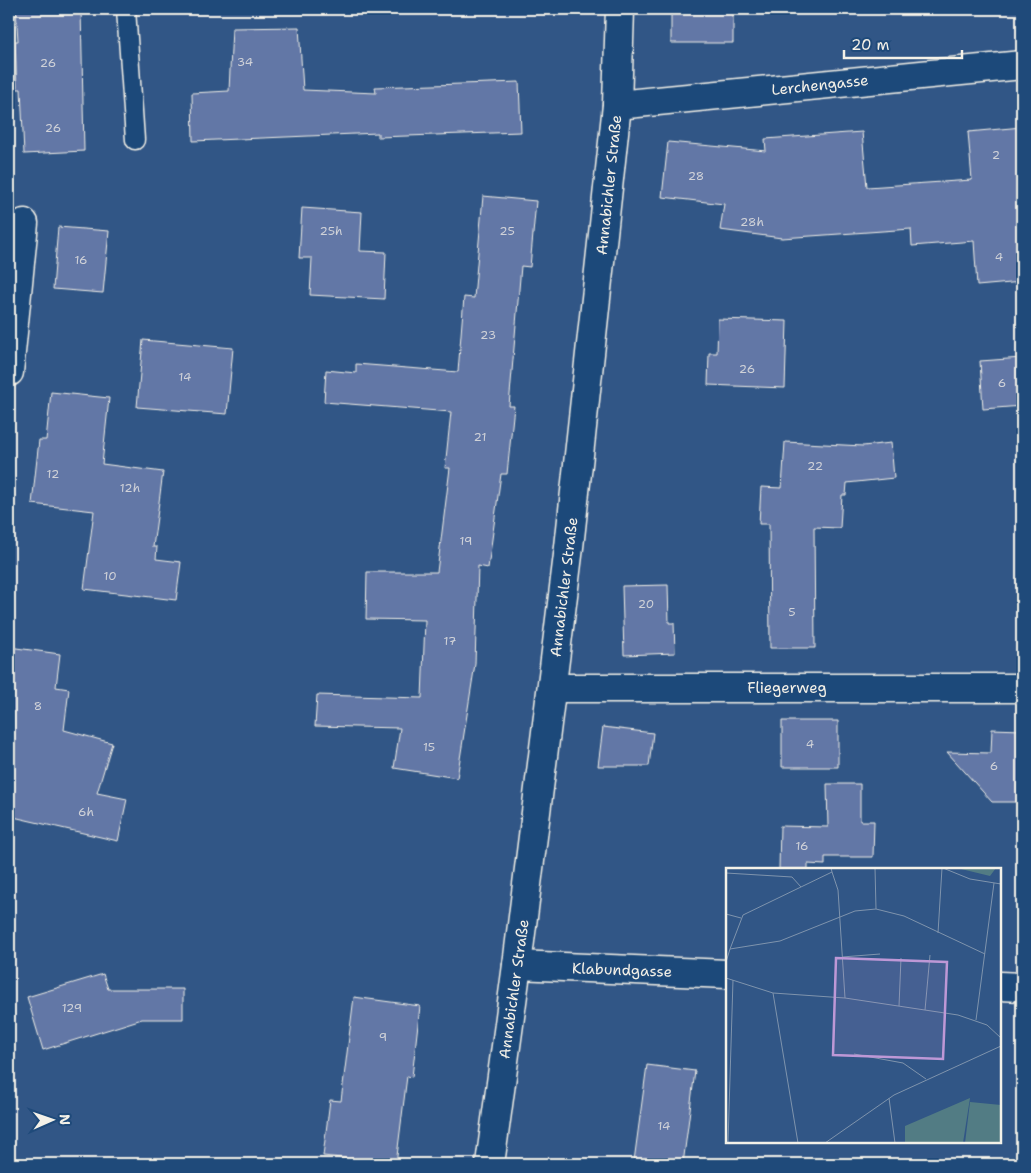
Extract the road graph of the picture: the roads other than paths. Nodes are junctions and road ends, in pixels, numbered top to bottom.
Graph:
1 (126, 9) edge
2 (620, 9) edge
3 (1022, 65) edge
4 (617, 104) junction
5 (135, 140) dead end
6 (24, 223) dead end
7 (9, 372) edge
8 (552, 688) junction
9 (1022, 688) edge
10 (517, 965) junction
11 (726, 974) edge
12 (1001, 986) edge
13 (1022, 987) edge
14 (490, 1164) edge

1 - 5 lane
2 - 4 street, Annabichler Straße
3 - 4 street, Lerchengasse
4 - 8 street, Annabichler Straße
6 - 7 street
8 - 9 street, Fliegerweg
8 - 10 street, Annabichler Straße
10 - 11 street, Klabundgasse
10 - 14 street, Annabichler Straße
12 - 13 street

